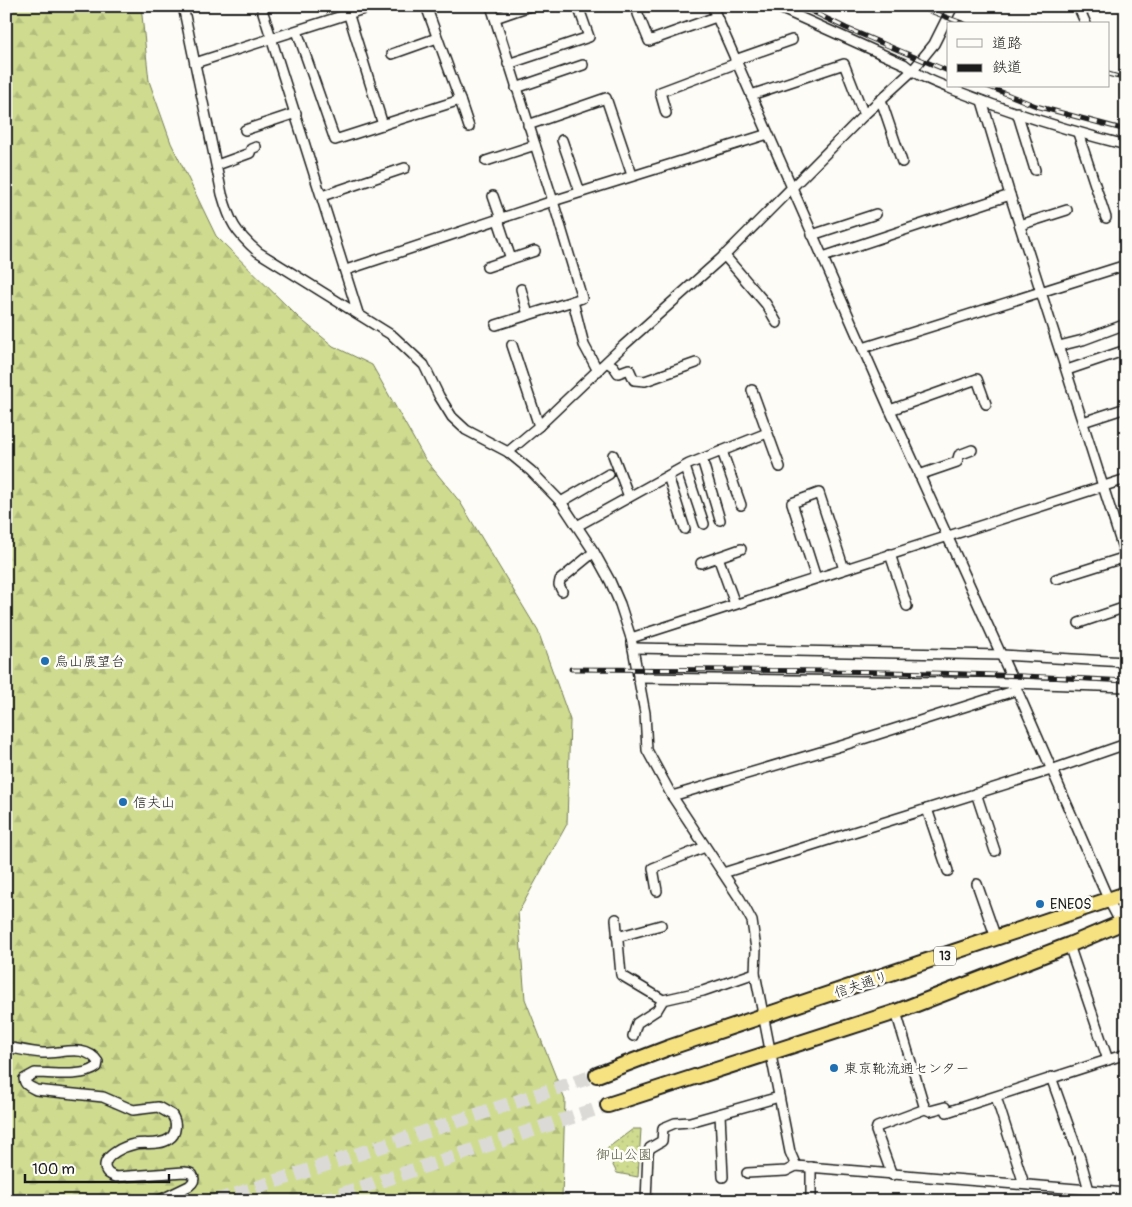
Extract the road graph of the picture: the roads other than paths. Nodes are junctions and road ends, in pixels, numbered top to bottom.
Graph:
1 (183, 6) edge
2 (261, 6) edge
3 (373, 6) edge
4 (426, 6) edge
5 (490, 6) edge
6 (530, 6) edge
7 (578, 6) edge
8 (712, 6) edge
9 (775, 6) edge
10 (953, 6) edge
11 (1078, 6) edge
12 (347, 10) edge
13 (638, 14) dead end
14 (716, 17) junction
15 (494, 18) junction
16 (1085, 22) edge
17 (298, 31) junction
18 (437, 38) junction
19 (272, 39) junction
20 (792, 40) dead end
21 (392, 54) dead end
22 (736, 62) junction
23 (195, 63) junction
24 (508, 64) junction
25 (583, 65) dead end
26 (912, 71) junction
27 (947, 86) edge
28 (516, 88) junction
29 (952, 88) edge
30 (751, 95) junction
31 (460, 100) junction
32 (881, 100) junction
33 (982, 101) junction
34 (1016, 112) junction
35 (296, 113) junction
36 (666, 113) dead end
37 (864, 115) junction
38 (383, 124) junction
39 (528, 125) junction
40 (469, 127) dead end
41 (245, 130) dead end
42 (1078, 133) junction
43 (768, 134) junction
44 (562, 140) dead end
45 (535, 145) junction
46 (1126, 145) edge
47 (256, 147) dead end
48 (486, 161) dead end
49 (902, 162) dead end
50 (217, 165) junction
51 (405, 168) dead end
52 (1035, 170) dead end
53 (632, 175) junction
54 (791, 188) junction
55 (580, 192) junction
56 (1010, 195) junction
57 (322, 196) junction
58 (493, 196) dead end
59 (553, 201) junction
60 (1067, 210) dead end
61 (876, 214) dead end
62 (1106, 218) dead end
63 (499, 219) junction
64 (1020, 225) junction
65 (812, 236) junction
66 (535, 251) dead end
67 (724, 255) junction
68 (823, 257) junction
69 (511, 258) junction
70 (1126, 264) edge
71 (486, 268) dead end
72 (346, 270) junction
73 (521, 289) dead end
74 (1042, 291) junction
75 (573, 301) junction
76 (358, 313) junction
77 (528, 315) junction
78 (777, 323) dead end
79 (1126, 324) edge
80 (496, 325) dead end
81 (512, 345) dead end
82 (1059, 346) junction
83 (863, 348) junction
84 (1126, 350) edge
85 (607, 362) junction
86 (696, 363) dead end
87 (1066, 370) junction
88 (598, 371) junction
89 (752, 390) dead end
90 (986, 404) dead end
91 (1126, 408) edge
92 (890, 410) junction
93 (1083, 422) junction
94 (539, 426) junction
95 (767, 433) junction
96 (972, 450) dead end
97 (722, 451) junction
98 (508, 452) junction
99 (613, 455) dead end
100 (702, 459) junction
101 (685, 467) junction
102 (780, 467) dead end
103 (609, 474) dead end
104 (919, 475) junction
105 (668, 476) junction
106 (1126, 479) edge
107 (1103, 486) junction
108 (629, 497) junction
109 (560, 502) junction
110 (741, 505) dead end
111 (720, 520) dead end
112 (704, 524) dead end
113 (576, 526) junction
114 (685, 528) dead end
115 (947, 536) junction
116 (741, 549) dead end
117 (594, 552) junction
118 (890, 554) junction
119 (718, 557) junction
120 (1126, 558) edge
121 (701, 563) dead end
122 (844, 569) junction
123 (816, 578) junction
124 (1056, 579) dead end
125 (562, 591) dead end
126 (735, 604) junction
127 (907, 606) dead end
128 (1126, 608) edge
129 (1079, 622) dead end
130 (632, 643) junction
131 (1002, 656) junction
132 (1126, 662) edge
133 (638, 678) junction
134 (1016, 686) junction
135 (1126, 687) edge
136 (1126, 744) edge
137 (1051, 770) junction
138 (976, 794) junction
139 (672, 796) junction
140 (927, 809) junction
141 (706, 847) junction
142 (996, 851) dead end
143 (948, 871) dead end
144 (723, 873) junction
145 (977, 884) dead end
146 (657, 892) dead end
147 (1126, 894) edge
148 (1109, 901) junction
149 (616, 919) dead end
150 (661, 925) dead end
151 (1124, 925) edge
152 (617, 937) junction
153 (996, 938) junction
154 (1069, 945) junction
155 (755, 973) junction
156 (663, 1000) junction
157 (896, 1012) junction
158 (765, 1016) junction
159 (633, 1036) dead end
160 (6, 1047) edge
161 (772, 1051) junction
162 (1126, 1054) edge
163 (1108, 1060) junction
164 (596, 1075) tunnel mouth
165 (1051, 1077) junction
166 (996, 1096) junction
167 (779, 1097) junction
168 (608, 1105) tunnel mouth
169 (925, 1109) junction
170 (720, 1114) junction
171 (796, 1166) junction
172 (810, 1167) junction
173 (747, 1173) dead end
174 (892, 1175) junction
175 (723, 1177) dead end
176 (1024, 1184) junction
177 (1093, 1190) junction
178 (1126, 1193) edge
179 (158, 1201) edge
180 (646, 1201) edge
181 (811, 1201) edge
182 (1099, 1201) edge

1 - 23 street
2 - 19 street
3 - 12 street
4 - 18 street
5 - 15 street
6 - 15 street
7 - 24 street
8 - 14 street
9 - 26 street
10 - 26 street
11 - 16 street
12 - 17 street
12 - 38 street
13 - 14 street
14 - 22 street
15 - 24 street
17 - 19 street
17 - 38 street
18 - 21 street
18 - 31 street
19 - 23 street
19 - 35 street
20 - 22 street
22 - 30 street
22 - 36 street
23 - 50 street
24 - 28 street
25 - 28 street
26 - 27 street
26 - 32 street
28 - 39 street
29 - 33 street
30 - 37 street
30 - 43 street
31 - 38 street
31 - 40 street
32 - 37 street
32 - 49 street
33 - 34 street
33 - 56 street
34 - 42 street
34 - 52 street
35 - 41 street
35 - 57 street
37 - 54 street
39 - 45 street
39 - 53 street
42 - 46 street
42 - 62 street
43 - 53 street
43 - 54 street
44 - 55 street
45 - 48 street
45 - 59 street
47 - 50 street
50 - 76 street
51 - 57 street
53 - 55 street
54 - 65 street
54 - 67 street
55 - 59 street
56 - 64 street
56 - 68 street
57 - 72 street
58 - 63 street
59 - 63 street
59 - 75 street
60 - 64 street
61 - 65 street
63 - 69 street
63 - 72 street
64 - 74 street
65 - 68 street
66 - 69 street
67 - 78 street
67 - 85 street
68 - 83 street
69 - 71 street
70 - 74 street
72 - 76 street
73 - 77 street
74 - 82 street
74 - 83 street
75 - 77 street
75 - 88 street
76 - 98 street
77 - 80 street
79 - 82 street
81 - 94 street
82 - 87 street
83 - 92 street
84 - 87 street
85 - 86 street
85 - 88 street
87 - 93 street
88 - 94 street
89 - 95 street
90 - 92 street
91 - 93 street
92 - 104 street
93 - 107 street
94 - 98 street
95 - 97 street
95 - 102 street
96 - 104 street
97 - 100 street
97 - 110 street
98 - 109 street
99 - 108 street
100 - 101 street
100 - 111 street
101 - 105 street
101 - 112 street
103 - 109 street
104 - 115 street
105 - 108 street
105 - 114 street
106 - 107 street
107 - 115 street
107 - 120 street
108 - 113 street
109 - 113 street
113 - 117 street
115 - 118 street
115 - 131 street
116 - 119 street
117 - 125 street
117 - 130 street
118 - 122 street
118 - 127 street
119 - 121 street
119 - 126 street
120 - 124 street
122 - 123 street
122 - 123 street
123 - 126 street
126 - 130 street
128 - 129 street
130 - 131 street
130 - 133 street
131 - 132 street
131 - 134 street
133 - 134 street
133 - 139 street
134 - 135 street
134 - 137 street
134 - 139 street
136 - 137 street
137 - 138 street
137 - 148 street
138 - 140 street
138 - 142 street
139 - 141 street
140 - 143 street
140 - 144 street
141 - 144 street
141 - 146 street
144 - 155 street
145 - 153 street
147 - 148 highway, 信夫通り / 13
148 - 151 street
148 - 153 highway, 信夫通り / 13
149 - 152 street
150 - 152 street
151 - 154 highway
152 - 156 street
153 - 158 highway, 信夫通り / 13
154 - 157 highway
154 - 163 street
155 - 156 street
155 - 158 street
156 - 159 street
157 - 161 highway
157 - 169 street
158 - 161 street
158 - 164 highway, 信夫通り / 13
160 - 179 street
161 - 167 street
161 - 168 highway
162 - 163 street
163 - 165 street
165 - 166 street
165 - 177 street
166 - 169 street
166 - 176 street
167 - 170 street
167 - 171 street
169 - 174 street
170 - 175 street
170 - 180 street
171 - 172 street
171 - 173 street
172 - 174 street
172 - 181 street
174 - 176 street
176 - 177 street
177 - 178 street
177 - 182 street

